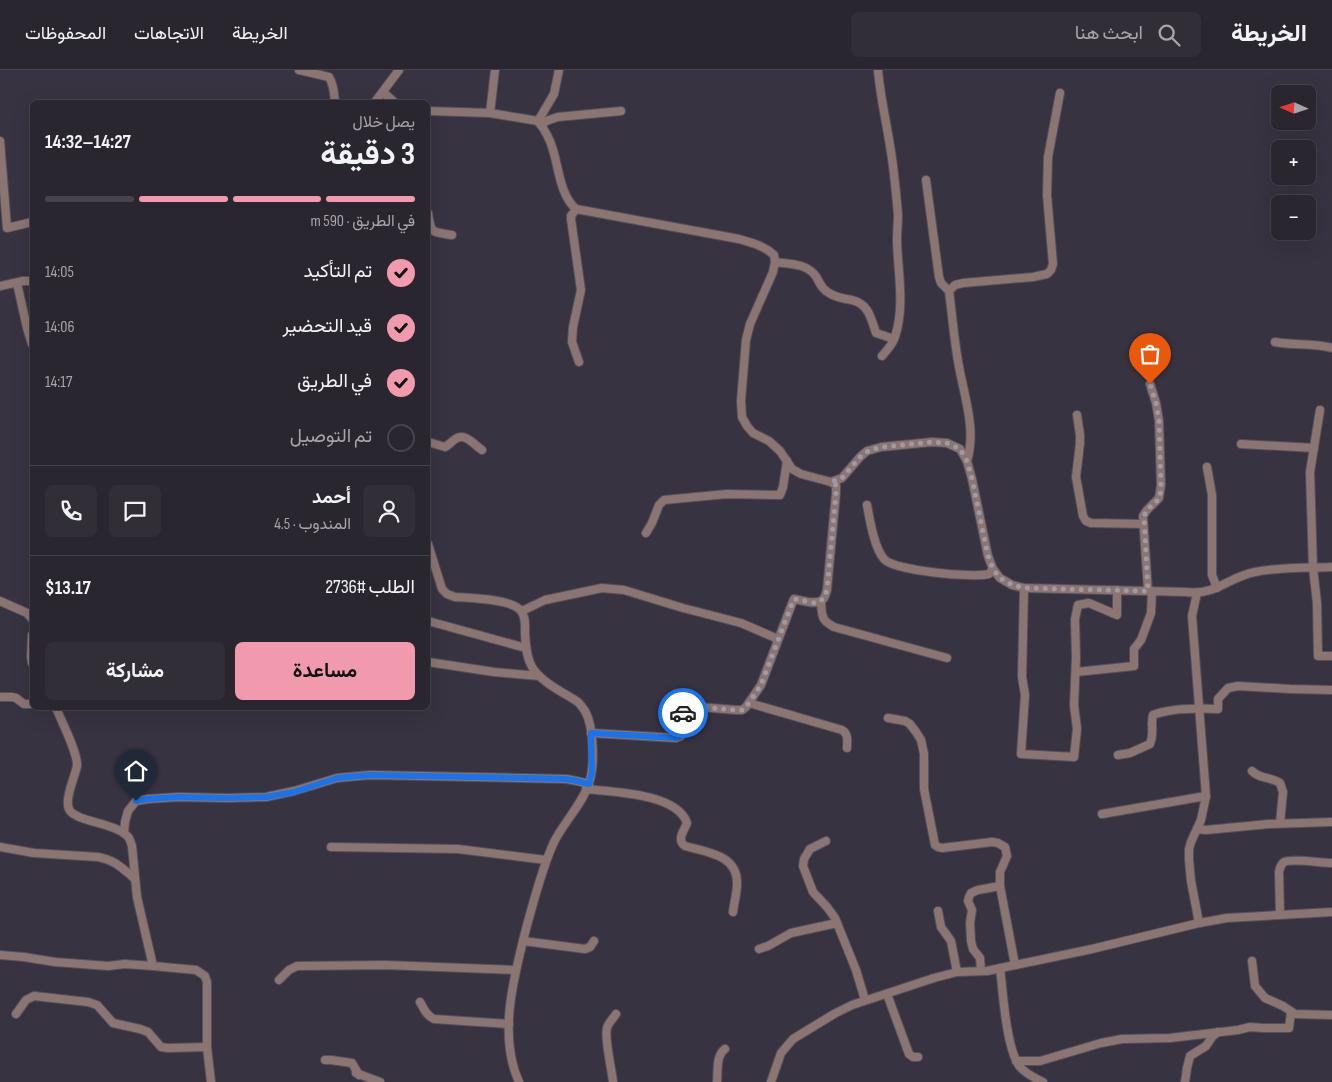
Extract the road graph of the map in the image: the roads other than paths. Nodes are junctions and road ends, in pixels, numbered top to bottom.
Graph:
1 (299, 70) edge
2 (399, 70) edge
3 (495, 70) edge
4 (560, 70) edge
5 (878, 70) edge
6 (383, 92) junction
7 (1060, 93) dead end
8 (335, 100) edge
9 (377, 100) edge
10 (392, 100) edge
11 (430, 111) edge
12 (621, 111) dead end
13 (490, 113) junction
14 (539, 123) junction
15 (0, 141) edge
16 (926, 180) dead end
17 (2, 183) edge
18 (576, 208) junction
19 (30, 222) edge
20 (430, 227) edge
21 (4, 228) edge
22 (452, 235) dead end
23 (775, 262) junction
24 (30, 281) edge
25 (17, 283) junction
26 (0, 286) edge
27 (949, 291) junction
28 (30, 338) edge
29 (894, 339) junction
30 (1276, 342) dead end
31 (1332, 348) edge
32 (882, 356) dead end
33 (579, 362) dead end
34 (1150, 384) dead end
35 (1320, 410) dead end
36 (1076, 415) dead end
37 (430, 443) edge
38 (1241, 444) dead end
39 (1314, 448) junction
40 (482, 450) dead end
41 (786, 460) junction
42 (967, 461) junction
43 (1207, 467) dead end
44 (831, 482) junction
45 (867, 505) dead end
46 (1143, 524) junction
47 (646, 533) dead end
48 (430, 551) edge
49 (1332, 567) edge
50 (1313, 568) junction
51 (993, 569) junction
52 (1024, 588) junction
53 (1217, 588) junction
54 (1117, 590) junction
55 (1150, 591) junction
56 (1197, 593) junction
57 (0, 601) edge
58 (821, 602) junction
59 (522, 611) junction
60 (30, 617) edge
61 (430, 622) edge
62 (778, 639) junction
63 (526, 648) junction
64 (1332, 656) edge
65 (947, 658) dead end
66 (430, 662) edge
67 (1076, 672) junction
68 (539, 676) junction
69 (1332, 690) edge
70 (0, 697) edge
71 (749, 703) junction
72 (30, 704) edge
73 (1199, 708) junction
74 (57, 710) edge
75 (888, 718) dead end
76 (591, 733) junction
77 (847, 748) dead end
78 (1118, 755) dead end
79 (1252, 771) dead end
80 (588, 786) junction
81 (1206, 796) junction
82 (1102, 814) dead end
83 (1332, 822) edge
84 (1280, 823) junction
85 (1197, 828) junction
86 (124, 833) junction
87 (826, 841) dead end
88 (0, 847) edge
89 (331, 847) dead end
90 (546, 860) junction
91 (1332, 863) edge
92 (135, 879) junction
93 (1000, 886) junction
94 (938, 911) dead end
95 (733, 912) dead end
96 (1332, 912) edge
97 (1280, 915) junction
98 (837, 923) junction
99 (1199, 923) junction
100 (523, 941) junction
101 (594, 941) dead end
102 (759, 949) dead end
103 (0, 955) edge
104 (1252, 962) dead end
105 (1015, 965) junction
106 (153, 966) junction
107 (1000, 968) junction
108 (516, 970) junction
109 (981, 970) junction
110 (956, 972) junction
111 (279, 980) dead end
112 (887, 994) junction
113 (865, 1000) junction
114 (420, 1002) dead end
115 (1290, 1012) junction
116 (16, 1014) dead end
117 (616, 1014) dead end
118 (1332, 1015) edge
119 (509, 1024) junction
120 (1218, 1032) junction
121 (207, 1047) junction
122 (725, 1049) dead end
123 (918, 1057) dead end
124 (325, 1060) dead end
125 (1016, 1061) junction
126 (211, 1082) edge
127 (380, 1082) edge
128 (519, 1082) edge
129 (613, 1082) edge
130 (717, 1082) edge
131 (771, 1082) edge
132 (1043, 1082) edge
133 (1185, 1082) edge

1 - 8 street
2 - 6 street
3 - 13 street
4 - 14 street
5 - 29 street
6 - 9 street
6 - 10 street
7 - 27 street
11 - 13 street
12 - 14 street
13 - 14 street
14 - 18 street
15 - 17 street
16 - 27 street
17 - 21 street
18 - 23 street
18 - 33 street
19 - 21 street
20 - 22 street
23 - 29 street
23 - 41 street
24 - 25 street
25 - 26 street
25 - 28 street
27 - 42 street
29 - 32 street
30 - 31 street
34 - 46 street
35 - 39 street
36 - 46 street
37 - 40 street
38 - 39 street
39 - 50 street
41 - 44 street
41 - 47 street
42 - 44 street
42 - 51 street
43 - 53 street
44 - 58 street
45 - 51 street
46 - 55 street
48 - 59 street
49 - 50 street
50 - 53 street
50 - 64 street
51 - 52 street
52 - 54 street
52 - 67 street
53 - 56 street
54 - 55 street
54 - 67 street
55 - 56 street
55 - 67 street
56 - 73 street
57 - 60 street
58 - 62 street
58 - 65 street
59 - 62 street
59 - 63 street
61 - 63 street
62 - 71 street
63 - 68 street
66 - 68 street
68 - 76 street
69 - 73 street
70 - 72 street
71 - 76 street
71 - 77 street
73 - 78 street
73 - 81 street
74 - 86 street
75 - 93 street
76 - 80 street
79 - 84 street
80 - 86 street
80 - 90 street
80 - 95 street
81 - 82 street
81 - 85 street
83 - 84 street
84 - 85 street
85 - 99 street
86 - 92 street
87 - 98 street
88 - 92 street
89 - 90 street
90 - 100 street
91 - 97 street
92 - 106 street
93 - 105 street
93 - 109 street
94 - 110 street
96 - 97 street
97 - 99 street
98 - 102 street
98 - 113 street
99 - 105 street
100 - 101 street
100 - 108 street
103 - 106 street
104 - 115 street
105 - 107 street
106 - 121 street
107 - 109 street
107 - 125 street
108 - 111 street
108 - 119 street
109 - 110 street
110 - 112 street
112 - 113 street
112 - 123 street
113 - 131 street
114 - 119 street
115 - 118 street
115 - 120 street
116 - 121 street
117 - 129 street
119 - 128 street
120 - 125 street
120 - 133 street
121 - 126 street
122 - 130 street
124 - 127 street
125 - 132 street

